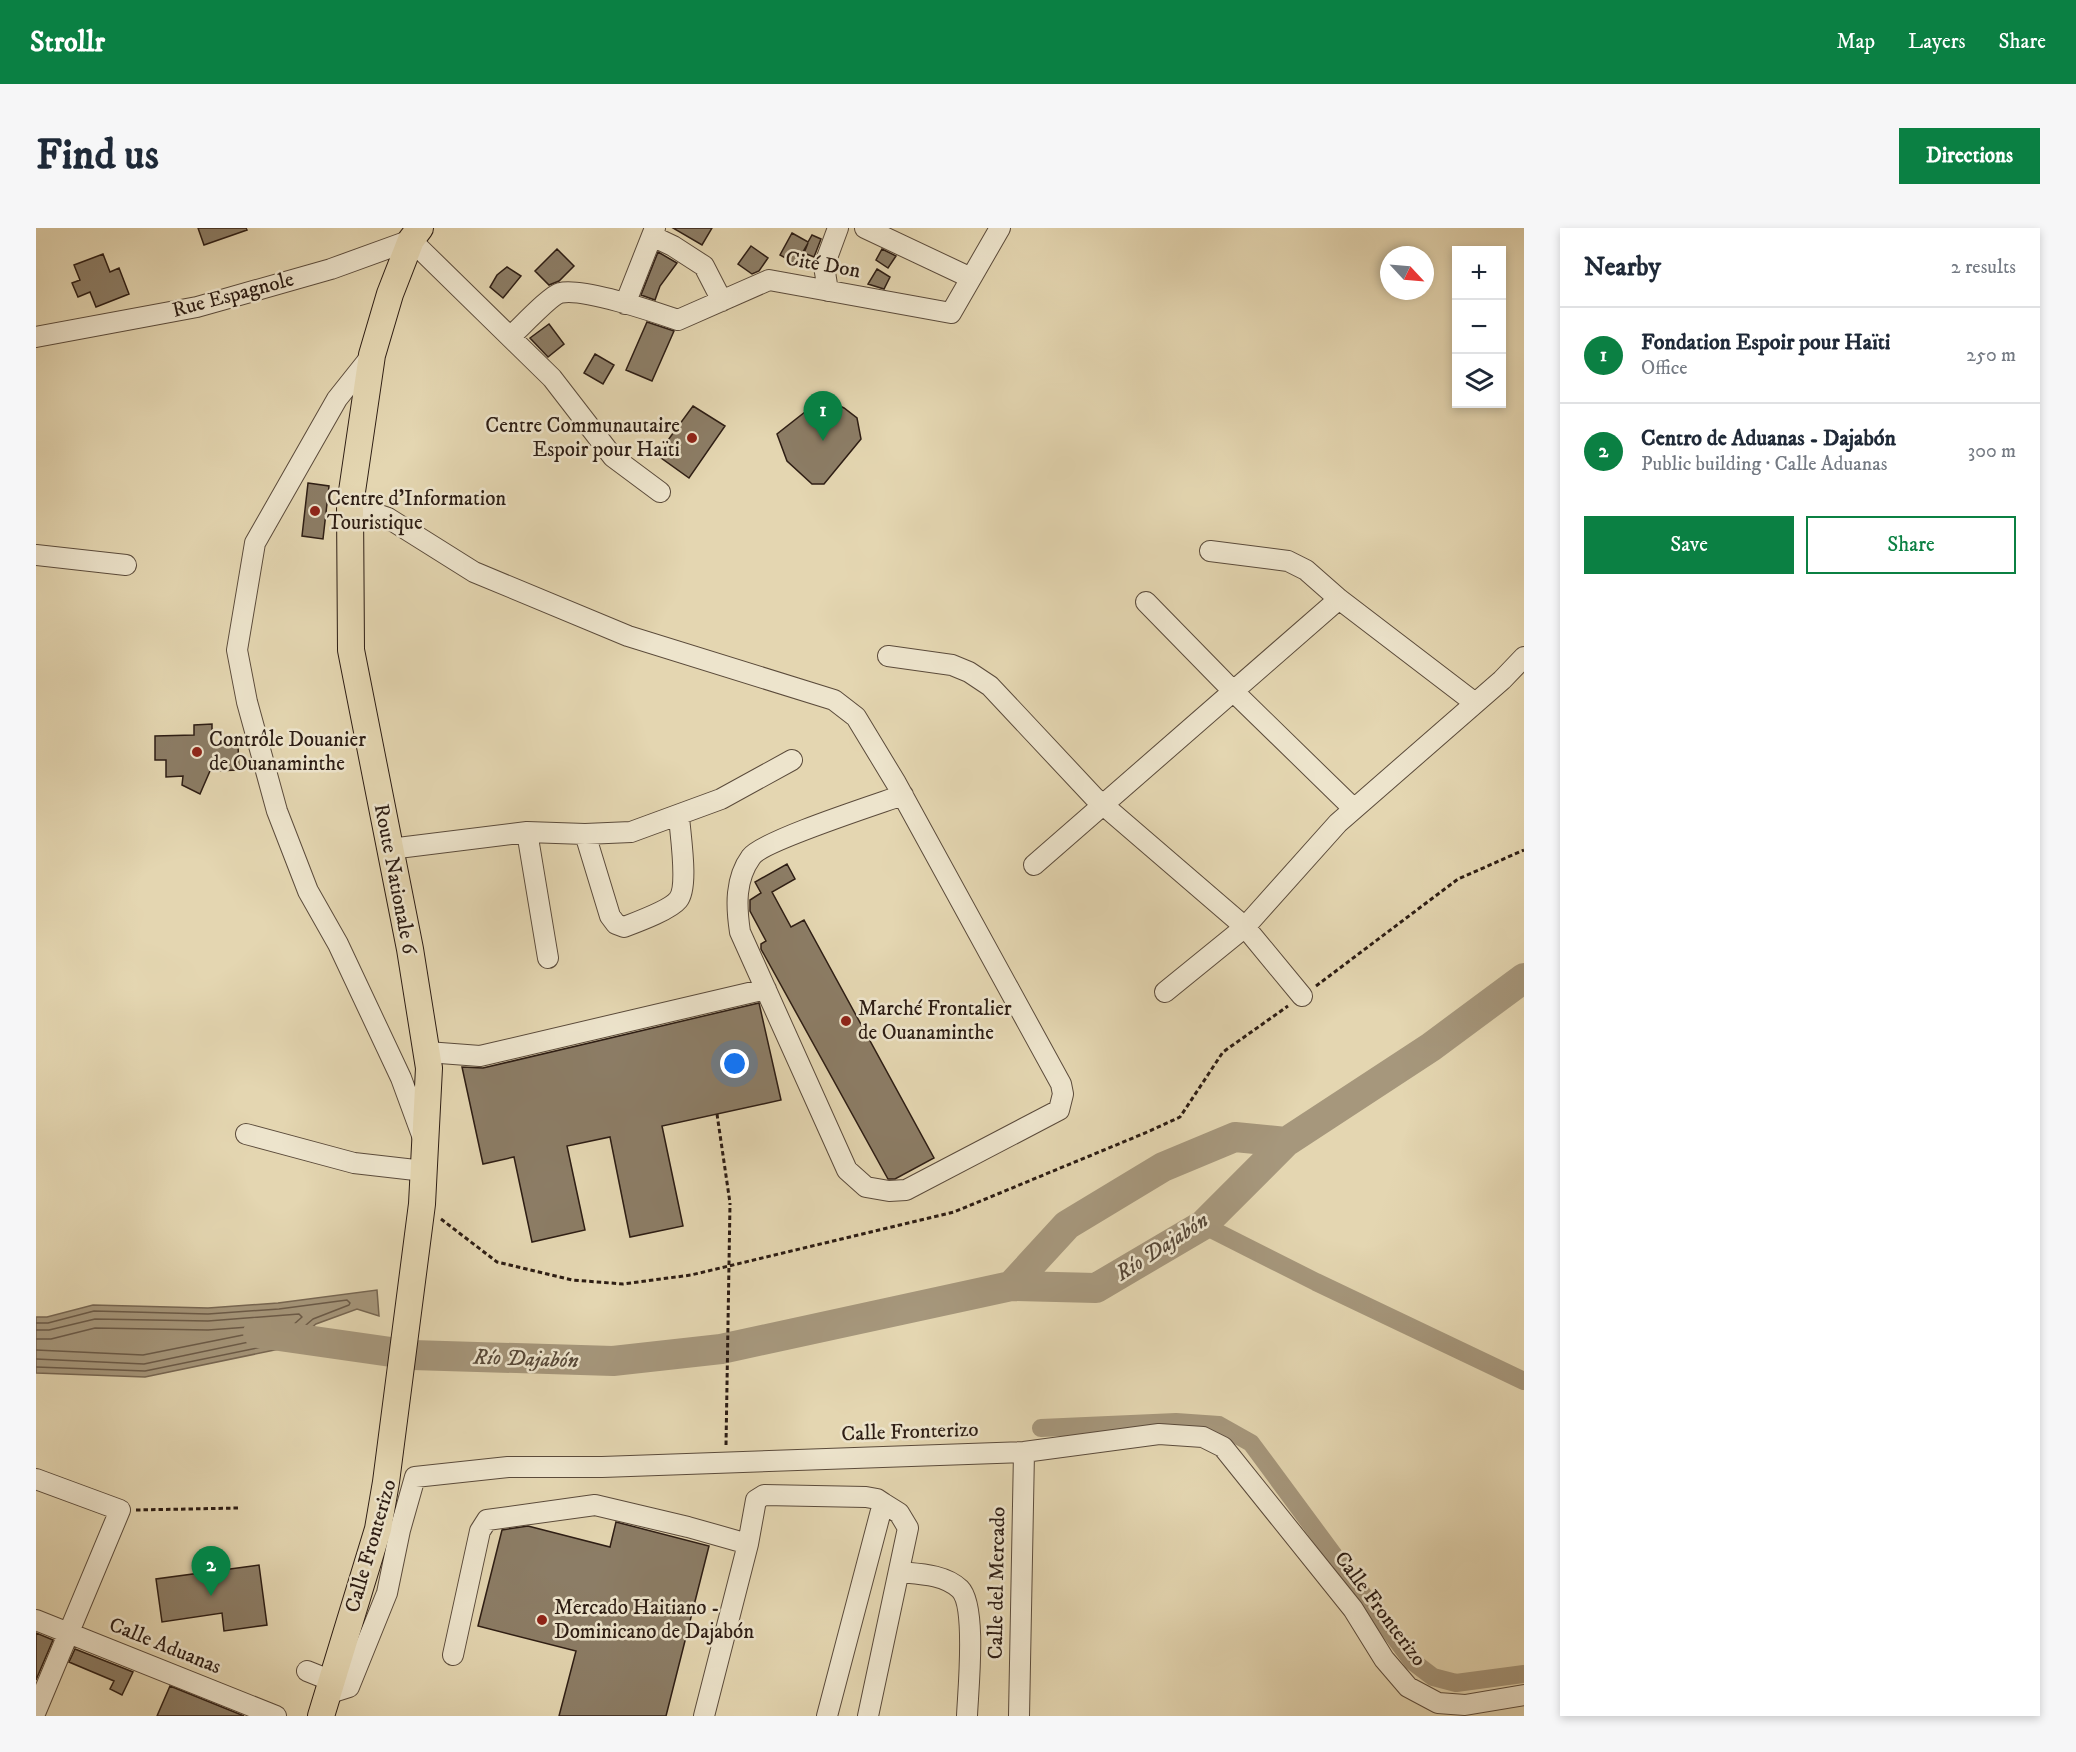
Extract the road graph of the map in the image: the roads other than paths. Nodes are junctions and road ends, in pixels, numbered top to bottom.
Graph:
1 (838, 228) edge
2 (865, 228) edge
3 (998, 229) edge
4 (653, 232) edge
5 (416, 234) edge
6 (971, 278) junction
7 (828, 291) junction
8 (722, 300) junction
9 (625, 304) junction
10 (511, 336) junction
11 (36, 337) edge
12 (372, 355) junction
13 (660, 492) dead end
14 (350, 505) junction
15 (1210, 551) dead end
16 (36, 555) edge
17 (126, 565) dead end
18 (1339, 599) junction
19 (1146, 602) dead end
20 (888, 656) dead end
21 (1524, 657) edge
22 (1233, 691) junction
23 (1475, 703) junction
24 (792, 760) dead end
25 (903, 795) junction
26 (1104, 806) junction
27 (1354, 809) junction
28 (679, 816) junction
29 (527, 832) junction
30 (585, 834) junction
31 (390, 849) junction
32 (1034, 865) dead end
33 (1245, 927) junction
34 (548, 958) dead end
35 (766, 989) junction
36 (1165, 992) dead end
37 (1302, 996) dead end
38 (427, 1052) junction
39 (246, 1134) dead end
40 (424, 1141) junction
41 (424, 1170) junction
42 (1024, 1452) junction
43 (36, 1479) edge
44 (884, 1503) junction
45 (748, 1544) junction
46 (899, 1572) junction
47 (36, 1620) edge
48 (69, 1633) junction
49 (453, 1655) dead end
50 (307, 1671) dead end
51 (1524, 1695) edge
52 (327, 1697) edge
53 (36, 1711) edge
54 (276, 1716) edge
55 (704, 1716) edge
56 (827, 1716) edge
57 (868, 1716) edge
58 (967, 1716) edge
59 (1019, 1716) edge

1 - 7 street
2 - 6 street
3 - 6 street, Cité Don
4 - 8 street
4 - 9 street
5 - 10 street
5 - 11 street, Rue Espagnole
5 - 12 main road, Route Nationale 6
6 - 7 street, Cité Don
7 - 8 street, Cité Don
8 - 9 street, Cité Don
9 - 10 street, Cité Don
10 - 13 street
12 - 14 main road, Route Nationale 6
12 - 40 street
14 - 25 street
14 - 31 main road, Route Nationale 6
15 - 18 street
16 - 17 street
18 - 22 street
18 - 23 street
19 - 22 street
20 - 26 street
21 - 23 street
22 - 26 street
22 - 27 street
23 - 27 street
24 - 28 street
25 - 35 street
25 - 35 street
26 - 32 street
26 - 33 street
27 - 33 street
28 - 30 street
28 - 30 street
29 - 30 street
29 - 31 street
29 - 34 street
31 - 38 main road, Route Nationale 6
33 - 36 street
33 - 37 street
35 - 38 street
38 - 40 main road, Route Nationale 6
39 - 41 street
40 - 41 main road, Route Nationale 6
41 - 52 main road, Route Nationale 6
42 - 51 street, Calle Fronterizo
42 - 52 street, Calle Fronterizo
42 - 59 street, Calle del Mercado
43 - 48 street
44 - 45 street
44 - 46 street
44 - 56 street
45 - 49 street
45 - 55 street
46 - 57 street
46 - 58 street
47 - 48 street, Calle Aduanas
48 - 53 street
48 - 54 street, Calle Aduanas
50 - 52 street

